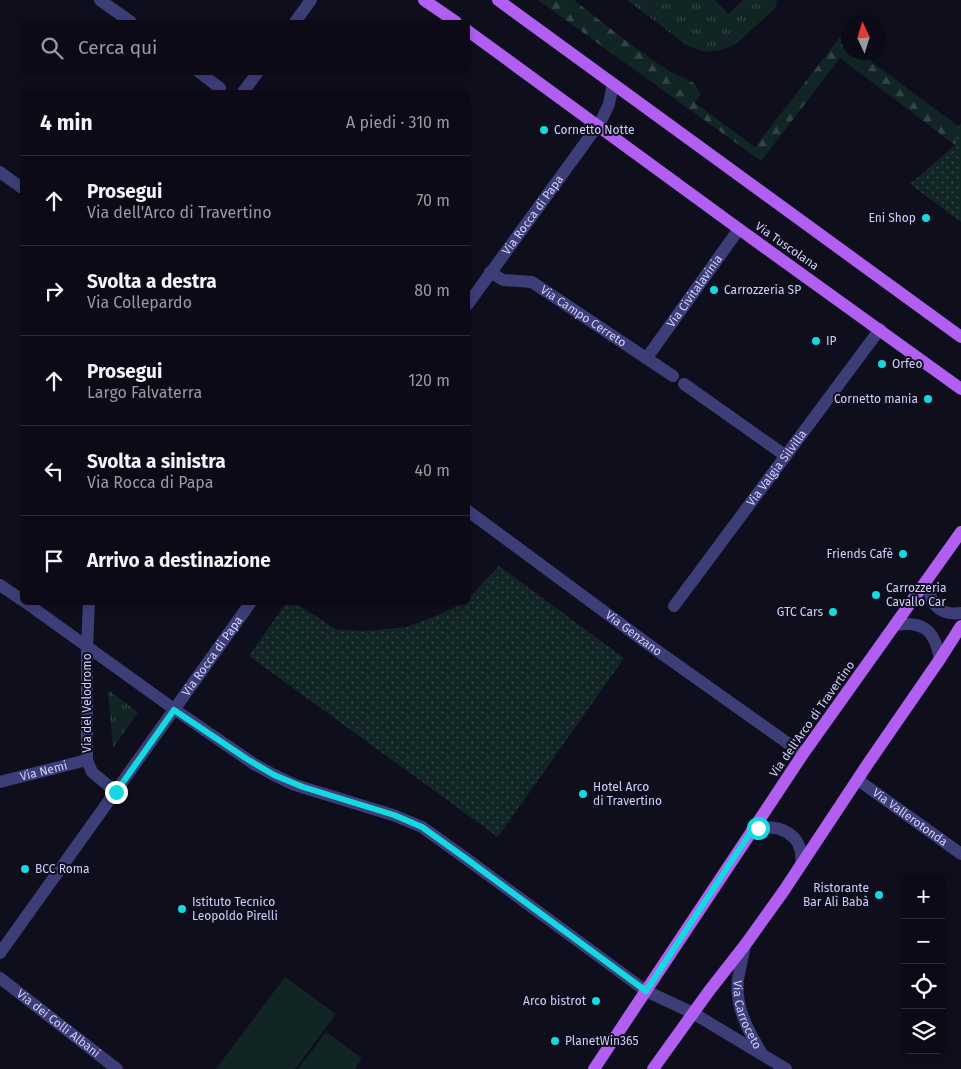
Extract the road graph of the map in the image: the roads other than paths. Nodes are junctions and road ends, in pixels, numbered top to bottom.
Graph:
1 (100, 0) edge
2 (311, 0) edge
3 (424, 0) edge
4 (498, 0) edge
5 (128, 20) edge
6 (296, 20) edge
7 (453, 20) edge
8 (470, 32) edge
9 (203, 75) edge
10 (256, 75) edge
11 (613, 84) junction
12 (220, 88) dead end
13 (244, 90) edge
14 (597, 125) junction
15 (0, 172) edge
16 (20, 187) edge
17 (739, 229) junction
18 (490, 272) junction
19 (470, 301) edge
20 (880, 329) junction
21 (961, 338) edge
22 (651, 352) dead end
23 (673, 376) dead end
24 (684, 384) dead end
25 (961, 389) edge
26 (786, 456) junction
27 (470, 512) edge
28 (961, 532) edge
29 (926, 582) junction
30 (0, 584) edge
31 (20, 599) edge
32 (28, 605) edge
33 (89, 605) edge
34 (249, 605) edge
35 (674, 606) dead end
36 (961, 613) edge
37 (895, 625) junction
38 (961, 626) edge
39 (86, 647) junction
40 (940, 659) junction
41 (174, 710) junction
42 (803, 754) junction
43 (87, 760) junction
44 (858, 780) junction
45 (0, 782) edge
46 (116, 792) junction
47 (752, 830) junction
48 (961, 854) edge
49 (801, 864) junction
50 (745, 945) junction
51 (0, 953) edge
52 (0, 978) edge
53 (646, 991) junction
54 (693, 1013) junction
55 (762, 1054) junction
56 (117, 1069) edge
57 (594, 1069) edge
58 (653, 1069) edge
59 (786, 1069) edge

1 - 5 street
2 - 6 street
3 - 7 main road
4 - 11 main road
8 - 14 main road, Via Tuscolana
9 - 12 street
10 - 13 street
11 - 14 street
11 - 21 main road
14 - 17 main road, Via Tuscolana
14 - 18 street, Via Rocca di Papa
15 - 16 street
17 - 20 main road, Via Tuscolana
17 - 22 street, Via Civitalavinia
18 - 19 street, Via Rocca di Papa
18 - 23 street, Via Campo Cerreto
20 - 25 main road, Via Tuscolana
20 - 26 street, Via Valgia Silvilla
24 - 26 street
26 - 35 street, Via Valgia Silvilla
27 - 42 street, Via Genzano
28 - 29 main road, Via dell'Arco di Travertino
29 - 36 street
29 - 37 main road, Via dell'Arco di Travertino
30 - 31 street
32 - 39 street
33 - 39 street, Via del Velodromo
34 - 41 street, Via Rocca di Papa
37 - 40 street
37 - 42 main road, Via dell'Arco di Travertino
38 - 40 main road
39 - 41 street
39 - 43 street, Via del Velodromo
40 - 44 main road
41 - 46 street, Via Rocca di Papa
41 - 53 street
42 - 47 main road, Via dell'Arco di Travertino
43 - 45 street, Via Nemi
43 - 46 street, Via del Velodromo
44 - 48 street, Via Vallerotonda
44 - 49 main road
46 - 51 street, Via Rocca di Papa
47 - 49 street
47 - 53 main road, Via dell'Arco di Travertino
49 - 50 main road
50 - 54 main road
50 - 55 street, Via Carroceto
52 - 56 street, Via dei Colli Albani
53 - 54 street
53 - 57 main road, Via dell'Arco di Travertino
54 - 55 street, Via Carroceto
54 - 58 main road
55 - 59 street, Via Carroceto

